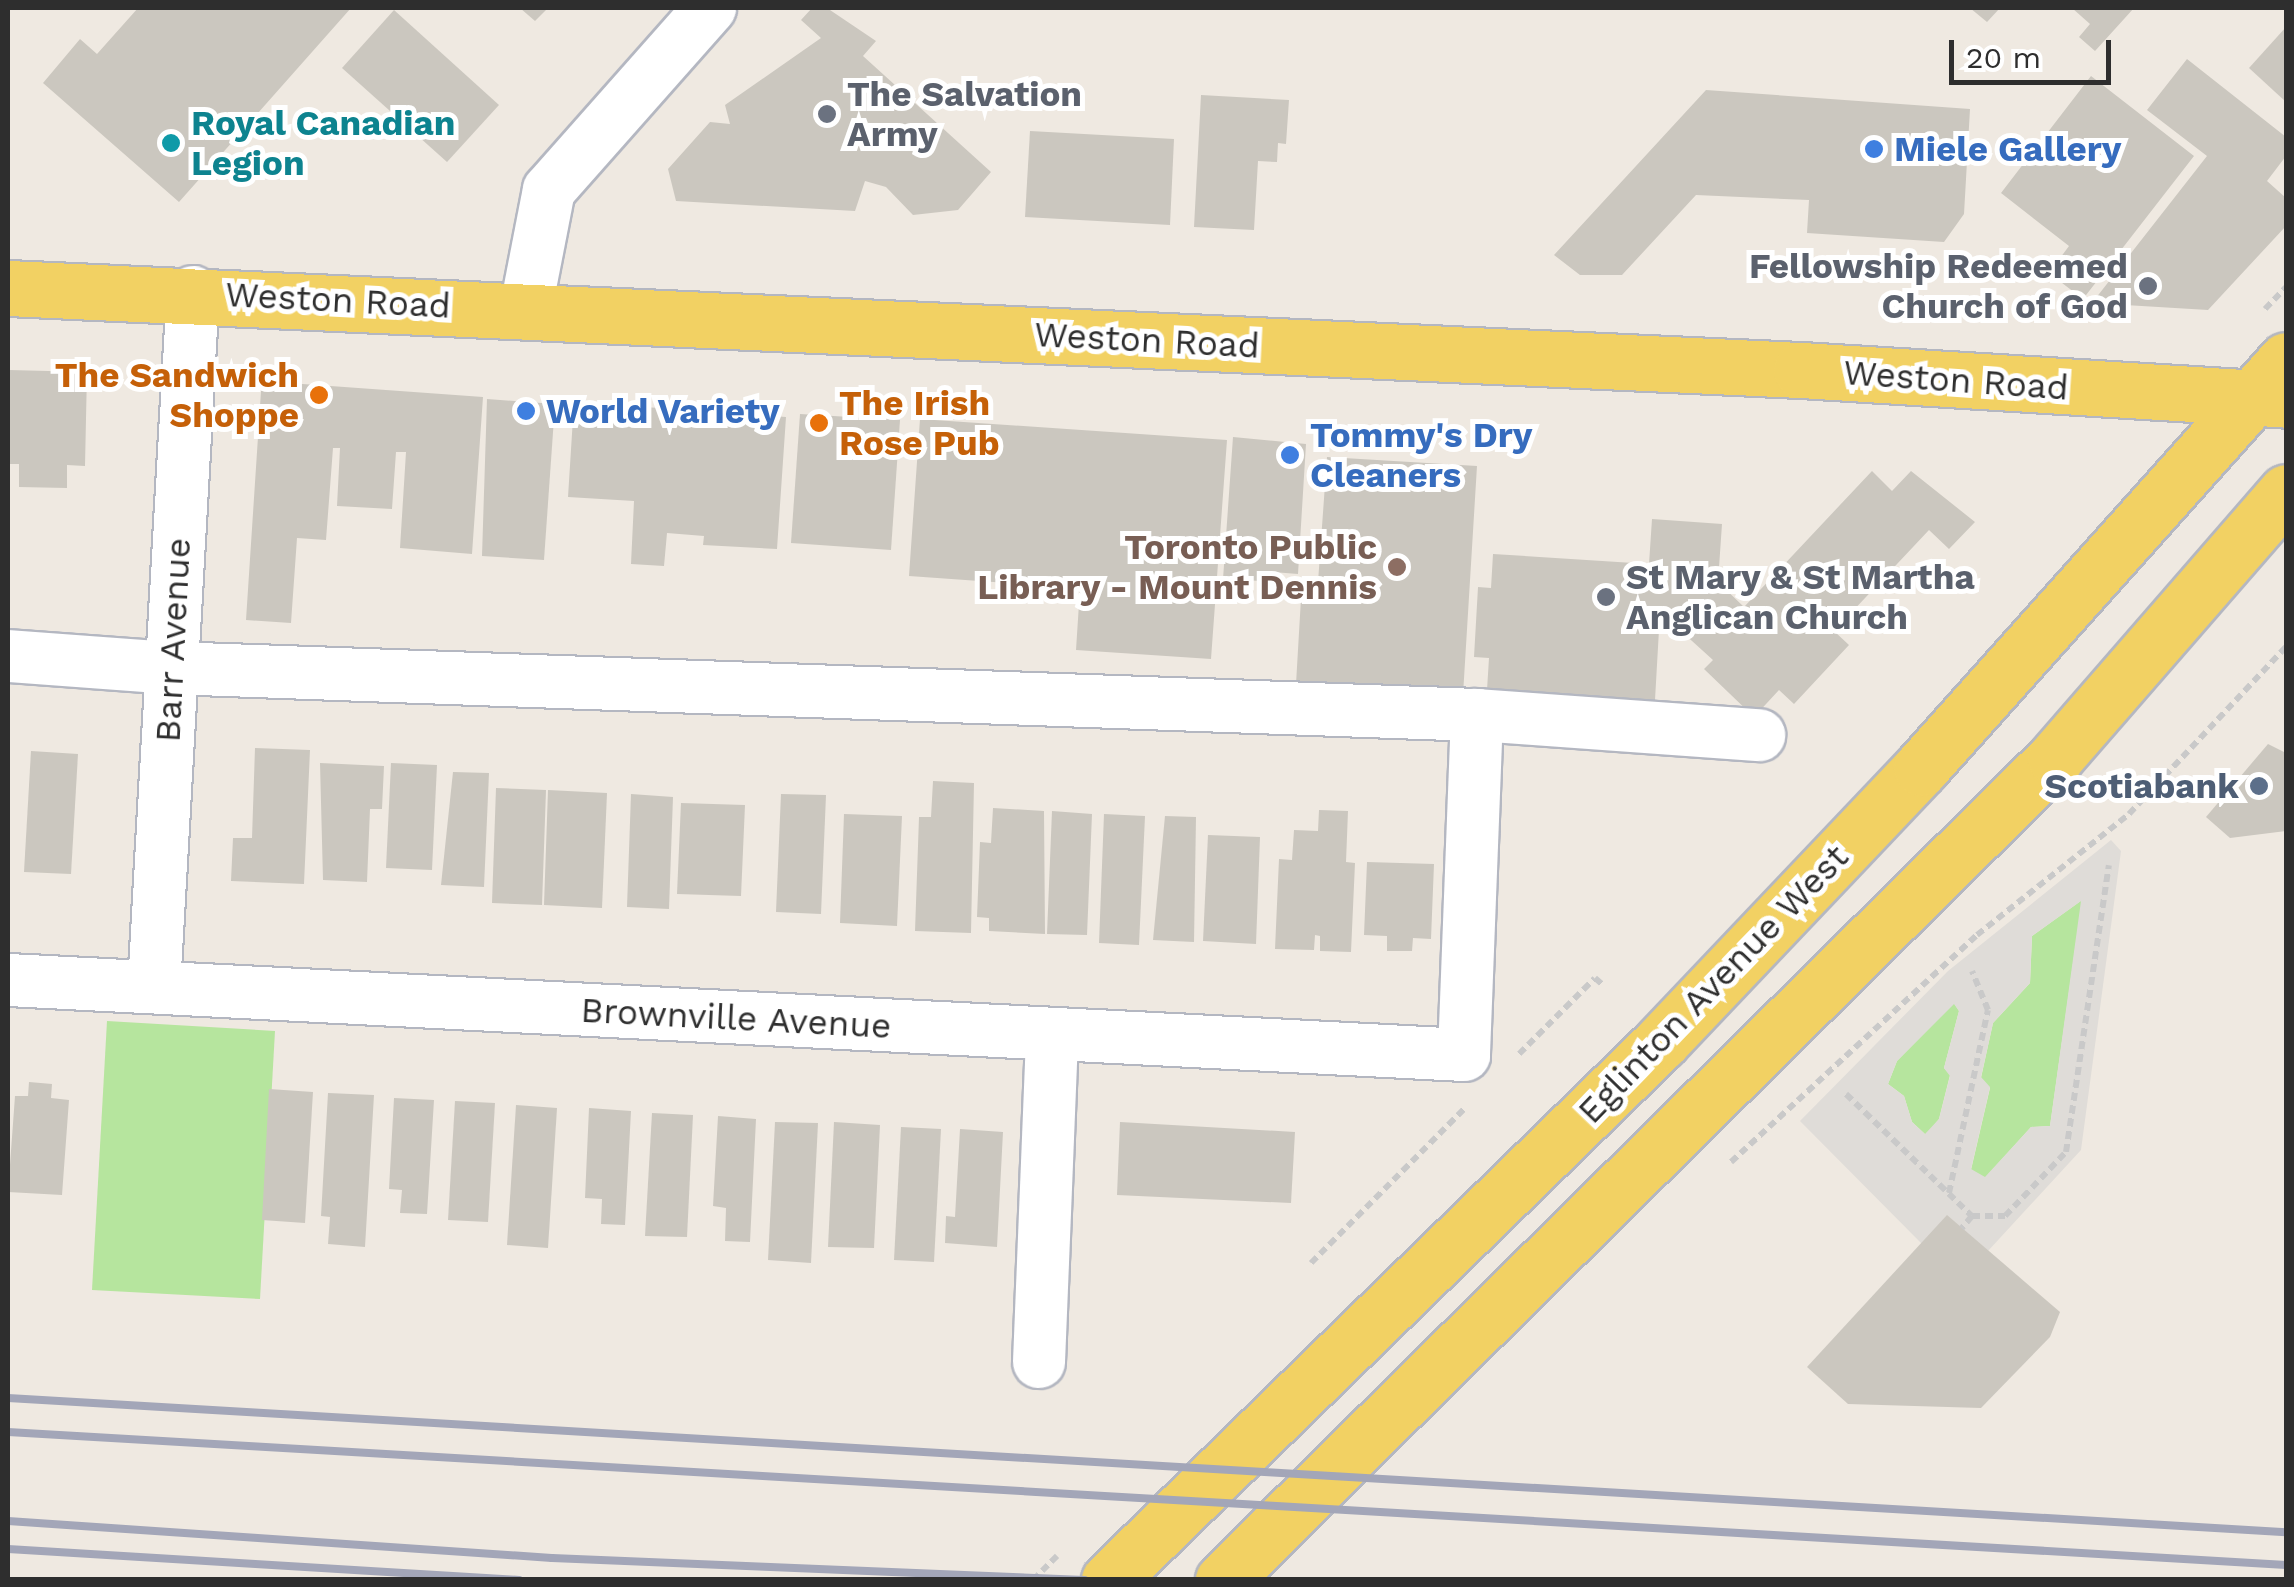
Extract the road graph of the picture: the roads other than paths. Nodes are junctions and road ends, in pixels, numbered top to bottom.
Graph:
1 (710, 8) edge
2 (8, 288) edge
3 (194, 292) junction
4 (526, 308) junction
5 (2286, 360) edge
6 (2266, 400) edge
7 (2286, 492) edge
8 (8, 656) edge
9 (172, 668) junction
10 (1477, 715) junction
11 (1759, 735) dead end
12 (8, 980) edge
13 (154, 987) junction
14 (1052, 1035) junction
15 (1039, 1362) dead end
16 (1109, 1580) edge
17 (1223, 1580) edge

1 - 4 street
2 - 3 main road, Weston Road
3 - 4 main road, Weston Road
3 - 9 street, Barr Avenue
4 - 6 main road, Weston Road
5 - 6 main road, Eglinton Avenue West
6 - 16 main road, Eglinton Avenue West
7 - 17 main road
8 - 9 street
9 - 10 street
9 - 13 street, Barr Avenue
10 - 11 street
10 - 14 street, Brownville Avenue
12 - 13 street, Brownville Avenue
13 - 14 street, Brownville Avenue
14 - 15 street

